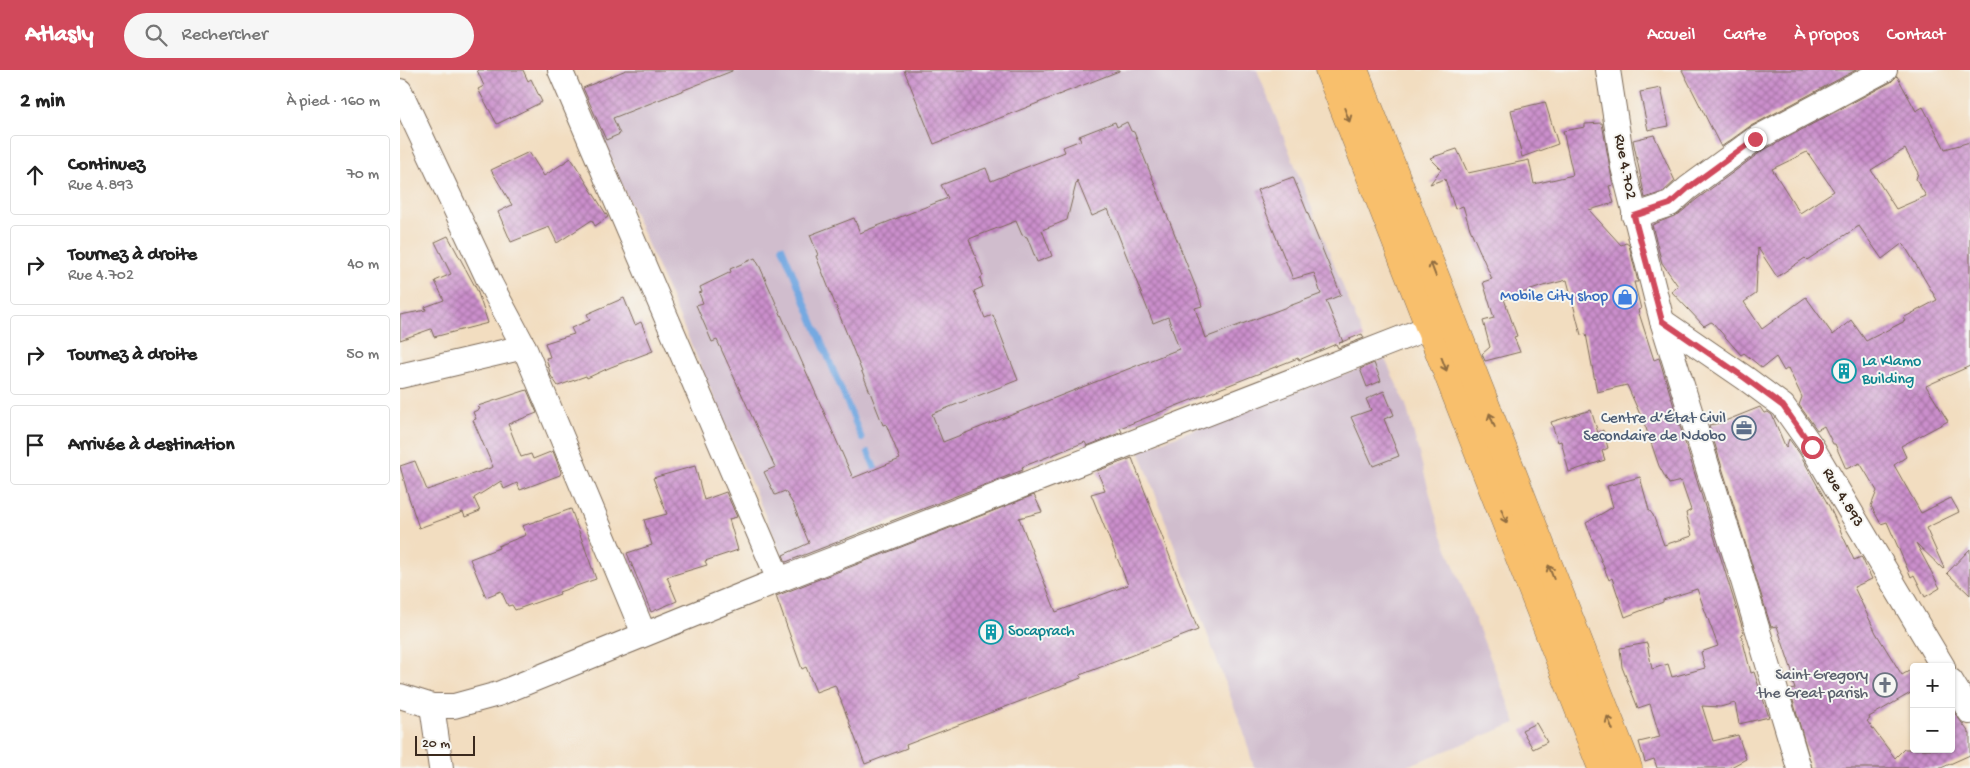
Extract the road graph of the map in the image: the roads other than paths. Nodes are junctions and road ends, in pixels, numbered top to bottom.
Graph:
1 (560, 70) edge
2 (1329, 70) edge
3 (1354, 70) edge
4 (1608, 70) edge
5 (1885, 70) edge
6 (400, 92) edge
7 (1634, 216) junction
8 (1662, 321) junction
9 (1430, 327) junction
10 (524, 348) junction
11 (400, 376) edge
12 (779, 580) junction
13 (644, 634) junction
14 (1572, 658) junction
15 (1941, 663) edge
16 (1955, 688) edge
17 (400, 696) edge
18 (432, 706) junction
19 (1970, 712) edge
20 (441, 768) edge
21 (1602, 768) edge
22 (1628, 768) edge
23 (1799, 768) edge

1 - 12 street
2 -> 9 highway
14 -> 3 highway
4 - 7 street, Rue 4.702
5 - 7 street
6 - 10 street
7 - 8 street, Rue 4.702
8 - 15 street, Rue 4.893
8 - 23 street, Rue 4.702
9 - 12 street
9 -> 14 highway
10 - 11 street
10 - 13 street
12 - 13 street
13 - 18 street
14 - 21 highway
22 -> 14 highway
16 - 19 street
17 - 18 street
18 - 20 street

